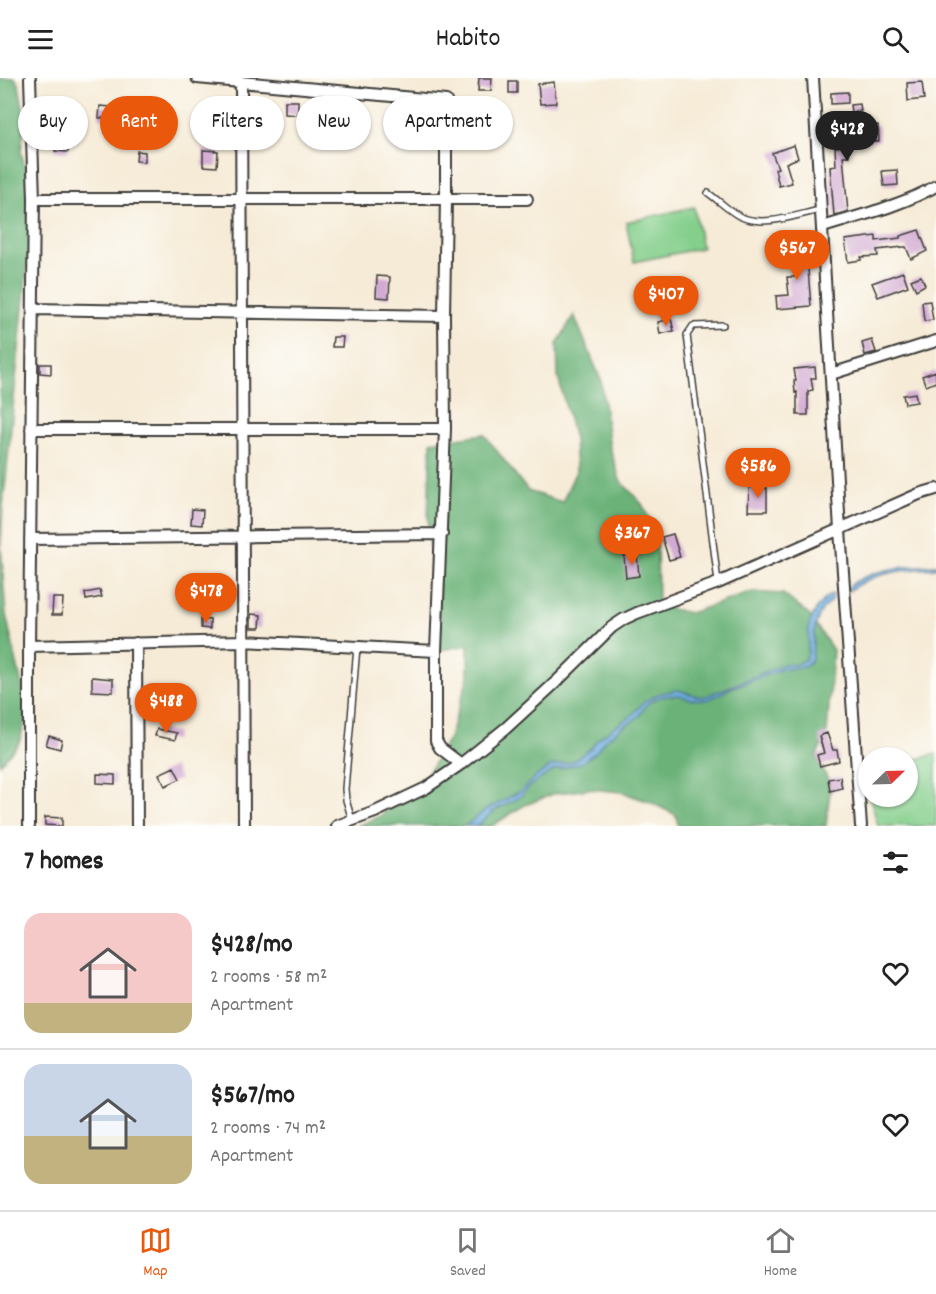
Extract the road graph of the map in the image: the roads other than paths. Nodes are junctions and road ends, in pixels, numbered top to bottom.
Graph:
1 (30, 78) edge
2 (197, 78) edge
3 (813, 78) edge
4 (242, 82) junction
5 (936, 186) edge
6 (708, 193) dead end
7 (34, 199) junction
8 (242, 199) junction
9 (446, 199) junction
10 (527, 199) dead end
11 (821, 210) junction
12 (823, 227) junction
13 (33, 309) junction
14 (242, 312) junction
15 (444, 316) junction
16 (723, 325) dead end
17 (936, 341) edge
18 (831, 374) junction
19 (31, 429) junction
20 (243, 429) junction
21 (445, 429) junction
22 (936, 489) edge
23 (840, 530) junction
24 (441, 534) junction
25 (243, 536) junction
26 (30, 538) junction
27 (718, 584) junction
28 (243, 641) junction
29 (135, 643) junction
30 (29, 646) junction
31 (357, 647) junction
32 (436, 651) junction
33 (461, 764) junction
34 (352, 820) junction
35 (29, 826) edge
36 (137, 826) edge
37 (244, 826) edge
38 (337, 826) edge
39 (861, 826) edge

1 - 7 street
2 - 4 street
3 - 11 street
4 - 8 street
4 - 9 street
5 - 12 street
6 - 11 lane
7 - 8 street
7 - 13 street
8 - 9 street
8 - 14 street
9 - 10 street
9 - 15 street
11 - 12 street
12 - 18 street
13 - 14 street
13 - 19 street
14 - 15 street
14 - 20 street
15 - 21 street
16 - 27 lane
17 - 18 street
18 - 23 street
19 - 20 street
19 - 26 street
20 - 21 street
20 - 25 street
21 - 24 street
22 - 23 street
23 - 27 street
23 - 39 street
24 - 25 street
24 - 32 street
25 - 26 street
25 - 28 street
26 - 30 street
27 - 33 street
28 - 29 street
28 - 31 street
28 - 37 street
29 - 30 street
29 - 36 street
30 - 35 street
31 - 32 street
31 - 34 lane
32 - 33 street
33 - 34 street
34 - 38 street

